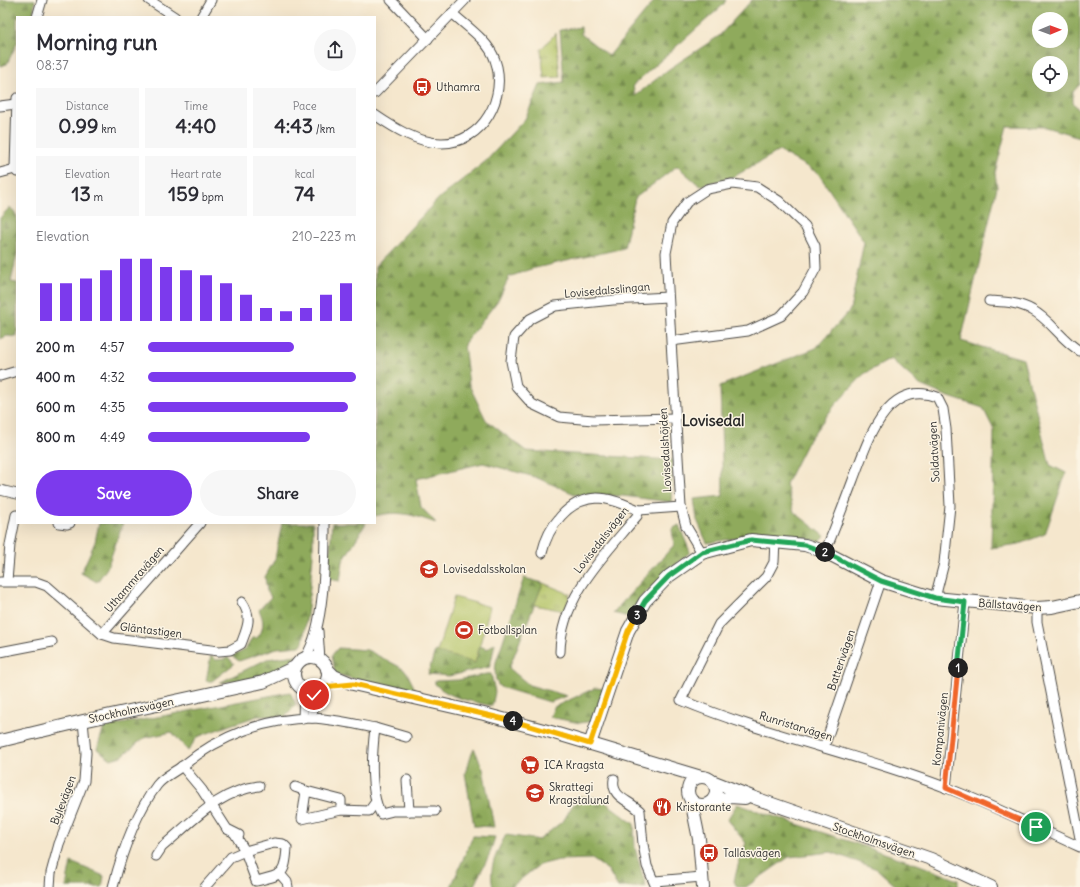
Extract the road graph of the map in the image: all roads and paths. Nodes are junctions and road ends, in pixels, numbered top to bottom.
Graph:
1 (42, 0) edge
2 (149, 0) edge
3 (211, 0) edge
4 (391, 0) edge
5 (465, 0) edge
6 (452, 14) junction
7 (37, 16) edge
8 (173, 16) edge
9 (202, 16) edge
10 (428, 39) junction
11 (376, 92) edge
12 (16, 101) edge
13 (0, 106) edge
14 (376, 116) edge
15 (16, 126) edge
16 (16, 171) edge
17 (0, 173) edge
18 (668, 297) junction
19 (989, 301) dead end
20 (671, 341) junction
21 (1080, 351) edge
22 (16, 371) edge
23 (0, 376) edge
24 (675, 418) junction
25 (0, 490) edge
26 (16, 494) edge
27 (681, 508) junction
28 (639, 510) junction
29 (16, 518) edge
30 (198, 524) edge
31 (325, 524) edge
32 (775, 542) junction
33 (702, 552) junction
34 (825, 552) junction
35 (542, 553) dead end
36 (4, 581) edge
37 (881, 581) junction
38 (935, 598) junction
39 (1080, 601) edge
40 (242, 602) dead end
41 (965, 602) junction
42 (1036, 608) junction
43 (318, 626) junction
44 (102, 634) junction
45 (52, 642) dead end
46 (0, 652) edge
47 (560, 652) dead end
48 (305, 658) junction
49 (324, 665) junction
50 (295, 667) junction
51 (263, 682) junction
52 (353, 684) junction
53 (309, 688) junction
54 (307, 719) junction
55 (83, 721) junction
56 (375, 728) junction
57 (406, 737) dead end
58 (0, 742) edge
59 (590, 744) junction
60 (824, 747) junction
61 (662, 765) junction
62 (182, 766) junction
63 (700, 777) junction
64 (614, 779) dead end
65 (407, 780) dead end
66 (712, 781) junction
67 (259, 786) dead end
68 (295, 787) dead end
69 (946, 788) junction
70 (306, 792) junction
71 (689, 795) junction
72 (755, 798) junction
73 (376, 803) junction
74 (709, 803) junction
75 (211, 804) junction
76 (341, 810) junction
77 (409, 811) junction
78 (435, 811) dead end
79 (1080, 838) edge
80 (699, 839) junction
81 (1080, 847) edge
82 (245, 850) junction
83 (156, 856) dead end
84 (280, 874) junction
85 (702, 882) edge
86 (253, 884) edge
87 (655, 884) edge
88 (50, 887) edge
89 (113, 887) edge
90 (205, 887) edge
91 (288, 887) edge
92 (991, 887) edge

1 - 7 street
2 - 8 street
3 - 9 street
4 - 10 street
5 - 6 street
6 - 10 street
6 - 14 street
10 - 11 street
12 - 13 street
12 - 15 street
15 - 16 street
16 - 17 street
18 - 20 street, Lovisedalshöjden
18 - 20 street, Lovisedalshöjden
18 - 24 street, Lovisedalsslingan
19 - 21 street
20 - 24 street, Lovisedalshöjden
22 - 23 street
24 - 27 street, Lovisedalshöjden
25 - 26 street
27 - 28 street, Lovisedalsvägen
27 - 33 street, Lovisedalshöjden
28 - 35 street, Lovisedalsvägen
28 - 47 street, Lovisedalsvägen
29 - 36 street, Gläntastigen
30 - 44 street, Uthammravägen
31 - 43 street
32 - 33 main road, Bällstavägen
32 - 34 main road, Bällstavägen
32 - 60 street, Runristarvägen
33 - 59 main road, Bällstavägen
34 - 37 main road, Bällstavägen
34 - 38 street, Soldatvägen
36 - 44 street, Gläntastigen
37 - 38 main road, Bällstavägen
37 - 60 street, Batterivägen
38 - 41 main road, Bällstavägen
39 - 42 main road, Bällstavägen
40 - 44 street, Gläntastigen
41 - 42 main road, Bällstavägen
41 - 69 street, Kompanivägen
42 - 79 street
43 - 48 street
43 - 49 street
45 - 46 street
48 - 49 main road
48 - 50 main road
49 - 52 main road, Stockholmsvägen
49 - 53 main road
50 - 51 main road, Stockholmsvägen
50 - 53 main road
51 - 53 main road, Stockholmsvägen
51 - 55 main road, Stockholmsvägen
52 - 53 main road, Stockholmsvägen
52 - 59 main road, Stockholmsvägen
53 - 54 street
54 - 56 street
54 - 62 street
55 - 58 main road, Stockholmsvägen
55 - 88 street, Bylevägen
56 - 57 street
56 - 73 street
59 - 61 main road, Stockholmsvägen
60 - 69 street, Runristarvägen
61 - 63 main road, Stockholmsvägen
61 - 71 main road, Stockholmsvägen
62 - 75 street
62 - 89 street
63 - 66 main road
63 - 71 main road
64 - 87 street
65 - 77 street
66 - 72 main road, Stockholmsvägen
66 - 74 main road
67 - 75 street
68 - 70 street
69 - 81 street, Runristarvägen
70 - 76 street
70 - 76 street
71 - 74 main road
71 - 80 main road
72 - 74 main road, Stockholmsvägen
72 - 92 main road, Stockholmsvägen
73 - 76 street
73 - 77 street
74 - 80 main road
75 - 82 street
75 - 83 street
77 - 78 street
80 - 85 main road
82 - 84 street
82 - 86 street
82 - 90 street
84 - 86 street
84 - 91 street
85 - 87 street

